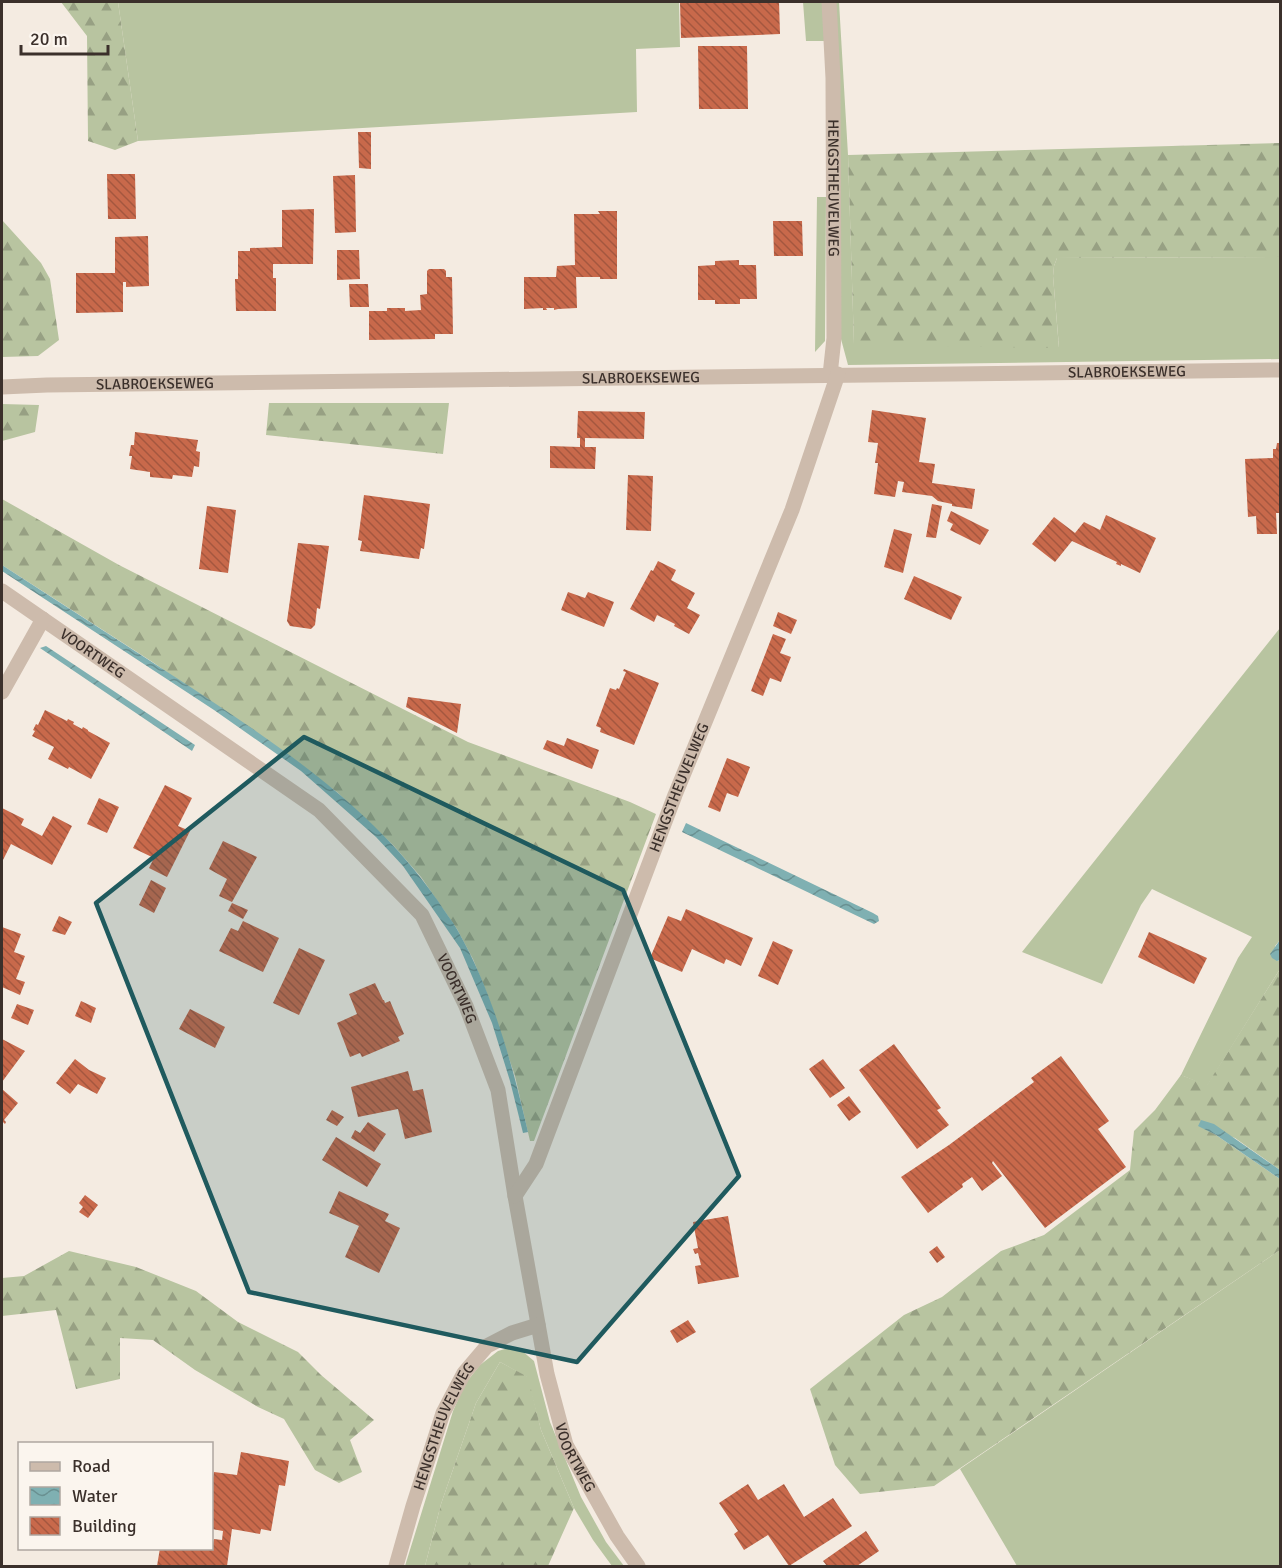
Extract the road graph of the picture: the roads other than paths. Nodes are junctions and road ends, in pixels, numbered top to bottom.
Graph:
1 (829, 2) edge
2 (1281, 370) edge
3 (834, 374) junction
4 (2, 387) edge
5 (2, 591) edge
6 (43, 619) junction
7 (2, 692) edge
8 (514, 1196) junction
9 (538, 1325) junction
10 (396, 1566) edge
11 (638, 1566) edge

1 - 3 street, HENGSTHEUVELWEG
2 - 3 street, SLABROEKSEWEG
3 - 4 street, SLABROEKSEWEG
3 - 8 street, HENGSTHEUVELWEG
5 - 6 street, VOORTWEG
6 - 7 street
6 - 8 street, VOORTWEG
8 - 9 street, VOORTWEG
9 - 10 street, HENGSTHEUVELWEG
9 - 11 street, VOORTWEG

